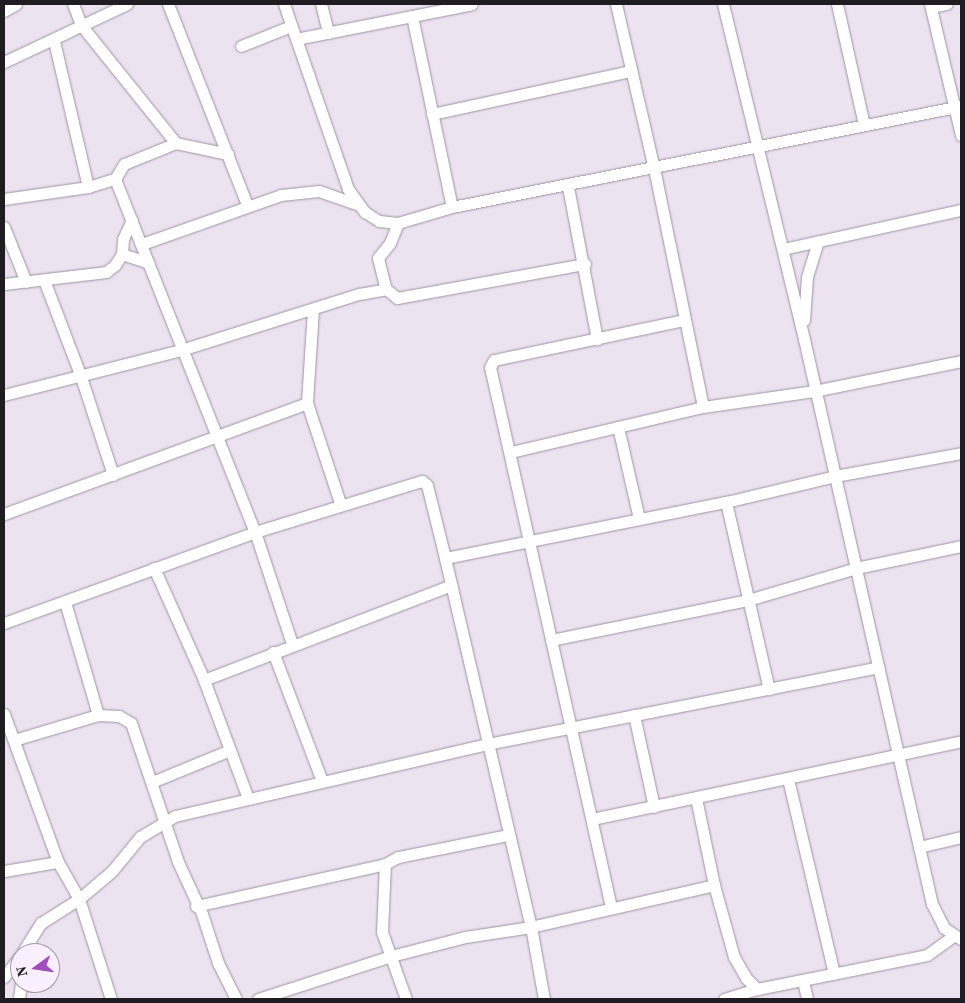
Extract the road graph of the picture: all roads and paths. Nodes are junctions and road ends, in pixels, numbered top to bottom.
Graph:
1 (16, 4) edge
2 (73, 4) edge
3 (127, 4) edge
4 (168, 4) edge
5 (284, 4) edge
6 (322, 4) edge
7 (472, 4) edge
8 (616, 4) edge
9 (723, 4) edge
10 (837, 4) edge
11 (947, 4) edge
12 (930, 5) edge
13 (4, 11) edge
14 (412, 16) junction
15 (81, 25) junction
16 (291, 26) junction
17 (328, 32) junction
18 (296, 39) junction
19 (54, 41) junction
20 (241, 46) dead end
21 (4, 62) edge
22 (630, 71) junction
23 (958, 106) edge
24 (432, 114) junction
25 (864, 125) junction
26 (961, 136) edge
27 (176, 143) junction
28 (758, 147) junction
29 (228, 154) junction
30 (654, 168) junction
31 (115, 178) junction
32 (88, 187) junction
33 (568, 187) junction
34 (4, 199) edge
35 (247, 205) junction
36 (360, 205) junction
37 (452, 207) junction
38 (961, 210) edge
39 (132, 220) junction
40 (398, 223) junction
41 (4, 227) edge
42 (818, 242) junction
43 (142, 244) junction
44 (783, 249) junction
45 (122, 254) junction
46 (149, 263) junction
47 (585, 264) junction
48 (44, 280) junction
49 (26, 282) junction
50 (4, 284) edge
51 (386, 289) junction
52 (313, 309) junction
53 (684, 320) junction
54 (597, 339) junction
55 (804, 339) junction
56 (181, 350) junction
57 (961, 361) edge
58 (81, 377) junction
59 (814, 391) junction
60 (4, 395) edge
61 (307, 403) junction
62 (703, 406) junction
63 (618, 426) junction
64 (218, 438) junction
65 (511, 452) junction
66 (961, 453) edge
67 (113, 475) junction
68 (835, 476) junction
69 (726, 502) junction
70 (340, 503) junction
71 (4, 514) edge
72 (639, 519) junction
73 (255, 532) junction
74 (529, 541) junction
75 (961, 549) edge
76 (445, 558) junction
77 (154, 568) junction
78 (856, 568) junction
79 (451, 585) junction
80 (748, 600) junction
81 (65, 602) junction
82 (4, 623) edge
83 (551, 640) junction
84 (292, 644) junction
85 (273, 652) junction
86 (878, 667) junction
87 (204, 680) junction
88 (770, 689) junction
89 (4, 714) edge
90 (98, 715) junction
91 (634, 715) junction
92 (573, 728) junction
93 (14, 740) junction
94 (961, 741) edge
95 (486, 744) junction
96 (230, 750) junction
97 (898, 755) junction
98 (788, 779) junction
99 (322, 781) junction
100 (152, 782) junction
101 (248, 798) junction
102 (696, 798) junction
103 (654, 807) junction
104 (592, 819) junction
105 (164, 820) junction
106 (508, 835) junction
107 (961, 837) edge
108 (919, 847) junction
109 (58, 862) junction
110 (385, 864) junction
111 (4, 871) edge
112 (714, 884) junction
113 (79, 898) junction
114 (196, 906) junction
115 (611, 907) junction
116 (530, 927) junction
117 (957, 937) edge
118 (30, 943) edge
119 (390, 956) junction
120 (834, 974) junction
121 (803, 981) junction
122 (757, 989) junction
123 (111, 999) edge
124 (236, 999) edge
125 (258, 999) edge
126 (406, 999) edge
127 (544, 999) edge
128 (724, 999) edge
129 (807, 999) edge

1 - 13 street
2 - 15 street
3 - 15 street
4 - 29 street
5 - 16 street
6 - 17 street
7 - 14 street
8 - 22 street
9 - 28 street
10 - 25 street
11 - 12 street
12 - 23 street
14 - 17 street
14 - 24 street
15 - 19 street
15 - 27 street
16 - 18 street
16 - 20 street
17 - 18 street
18 - 36 street
19 - 21 street
19 - 32 street
22 - 24 street
22 - 30 street
23 - 25 street
23 - 26 street
24 - 37 street
25 - 28 street
27 - 29 street
27 - 31 street
28 - 30 street
28 - 44 street
29 - 35 street
30 - 33 street
30 - 53 street
31 - 32 street
31 - 39 street
32 - 34 street
33 - 37 street
33 - 47 street
35 - 36 street
35 - 43 street
36 - 40 street
37 - 40 street
38 - 42 street
39 - 43 street
39 - 45 street
40 - 51 street
41 - 49 street
42 - 44 street
42 - 55 street
43 - 46 street
44 - 55 street
45 - 46 street
45 - 48 street
46 - 56 street
47 - 51 street
47 - 54 street
48 - 49 street
48 - 58 street
49 - 50 street
51 - 52 street
52 - 56 street
52 - 61 street
53 - 54 street
53 - 62 street
54 - 65 street
55 - 59 street
56 - 58 street
56 - 64 street
57 - 59 street
58 - 60 street
58 - 67 street
59 - 62 street
59 - 68 street
61 - 64 street
61 - 70 street
62 - 63 street
63 - 65 street
63 - 72 street
64 - 67 street
64 - 73 street
65 - 74 street
66 - 68 street
67 - 71 street
68 - 69 street
68 - 78 street
69 - 72 street
69 - 80 street
70 - 73 street
70 - 76 street
72 - 74 street
73 - 77 street
73 - 84 street
74 - 76 street
74 - 83 street
75 - 78 street
76 - 79 street
77 - 81 street
77 - 87 street
78 - 80 street
78 - 86 street
79 - 84 street
79 - 95 street
80 - 83 street
80 - 88 street
81 - 82 street
81 - 90 street
83 - 92 street
84 - 85 street
85 - 87 street
85 - 99 street
86 - 88 street
86 - 97 street
87 - 96 street
88 - 91 street
89 - 93 street
90 - 93 street
90 - 100 street
91 - 92 street
91 - 103 street
92 - 95 street
92 - 104 street
93 - 109 street
94 - 97 street
95 - 99 street
95 - 106 street
96 - 100 street
96 - 101 street
97 - 98 street
97 - 108 street
98 - 102 street
98 - 120 street
99 - 101 street
100 - 105 street
101 - 105 street
102 - 103 street
102 - 112 street
103 - 104 street
104 - 115 street
105 - 113 street
105 - 114 street
106 - 110 street
106 - 116 street
107 - 108 street
108 - 117 street
109 - 111 street
109 - 113 street
110 - 114 street
110 - 119 street
112 - 115 street
112 - 122 street
113 - 118 street
113 - 123 street
114 - 124 street
115 - 116 street
116 - 119 street
116 - 127 street
117 - 120 street
119 - 125 street
119 - 126 street
120 - 121 street
121 - 122 street
121 - 129 street
122 - 128 street

